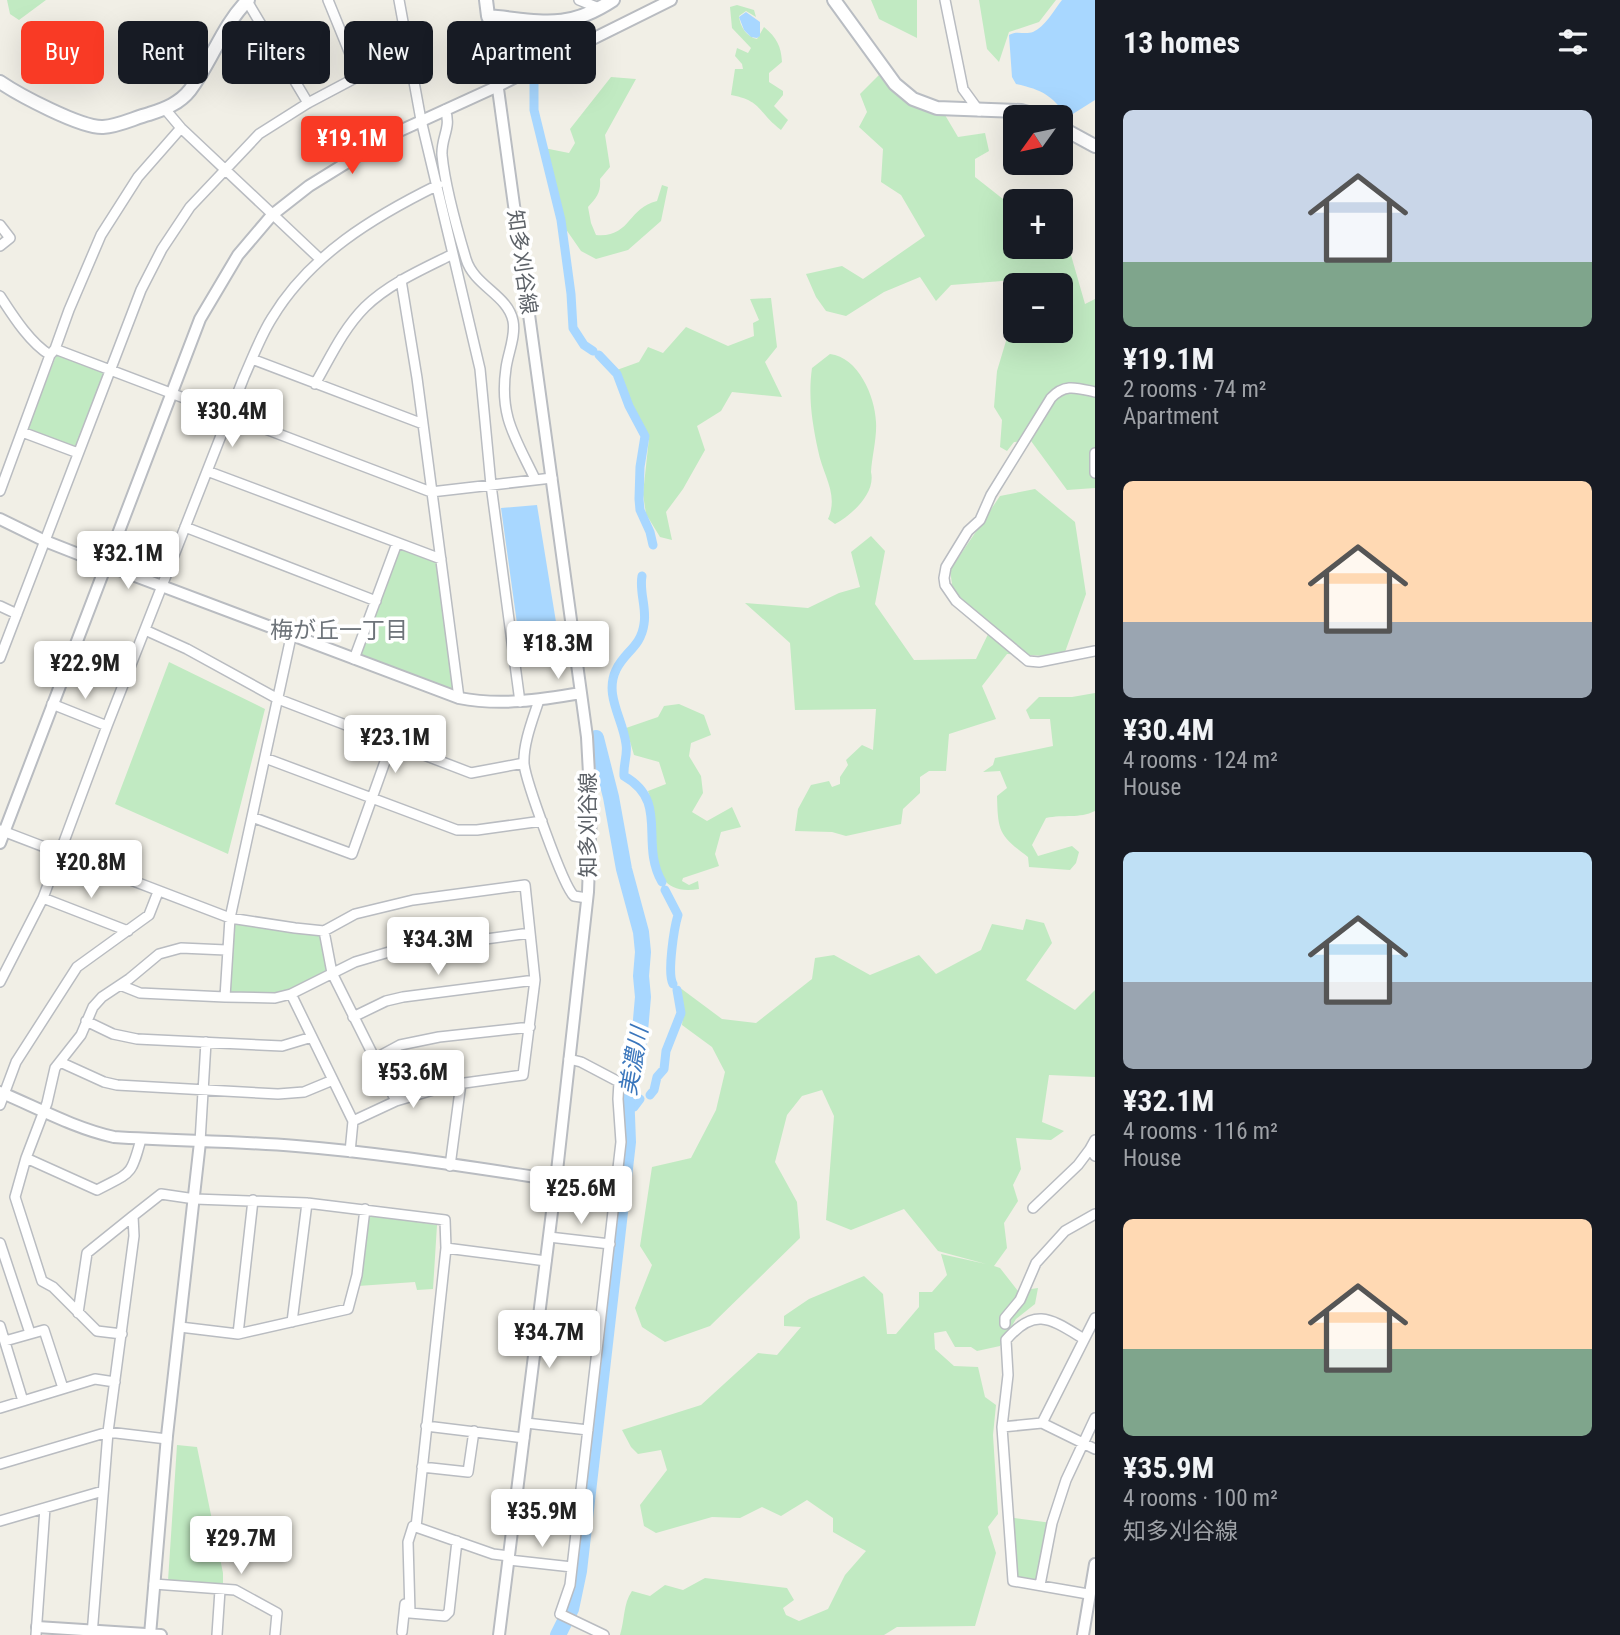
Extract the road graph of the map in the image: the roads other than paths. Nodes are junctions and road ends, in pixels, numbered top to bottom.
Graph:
1 (248, 0) edge
2 (328, 0) edge
3 (399, 0) edge
4 (486, 0) edge
5 (579, 0) edge
6 (613, 0) edge
7 (671, 0) edge
8 (834, 0) edge
9 (945, 0) edge
10 (599, 8) junction
11 (488, 16) junction
12 (403, 21) edge
13 (344, 39) edge
14 (0, 82) edge
15 (344, 84) edge
16 (415, 84) edge
17 (498, 86) junction
18 (308, 103) junction
19 (165, 109) junction
20 (445, 110) junction
21 (979, 110) junction
22 (1003, 111) edge
23 (421, 120) junction
24 (181, 128) junction
25 (1073, 134) edge
26 (1095, 146) edge
27 (225, 170) junction
28 (438, 186) junction
29 (272, 215) junction
30 (0, 225) edge
31 (0, 246) edge
32 (453, 254) junction
33 (320, 259) junction
34 (401, 280) junction
35 (0, 296) edge
36 (532, 332) junction
37 (514, 333) junction
38 (53, 352) junction
39 (252, 359) junction
40 (110, 370) junction
41 (315, 384) junction
42 (1095, 392) edge
43 (171, 394) junction
44 (229, 416) junction
45 (423, 424) junction
46 (22, 432) junction
47 (78, 453) junction
48 (1095, 453) edge
49 (207, 471) junction
50 (1095, 473) edge
51 (552, 478) junction
52 (535, 479) junction
53 (491, 485) junction
54 (0, 491) edge
55 (431, 492) junction
56 (1, 522) edge
57 (185, 527) junction
58 (45, 541) junction
59 (397, 543) junction
60 (441, 559) junction
61 (106, 565) junction
62 (162, 587) junction
63 (376, 601) junction
64 (0, 606) edge
65 (17, 614) junction
66 (145, 630) junction
67 (292, 637) junction
68 (1095, 652) edge
69 (0, 657) edge
70 (354, 659) junction
71 (581, 693) junction
72 (459, 698) junction
73 (278, 699) junction
74 (539, 700) junction
75 (520, 702) junction
76 (52, 704) junction
77 (107, 726) junction
78 (392, 742) junction
79 (265, 758) junction
80 (524, 763) junction
81 (371, 798) junction
82 (252, 817) junction
83 (542, 821) junction
84 (1, 836) edge
85 (59, 854) junction
86 (158, 892) junction
87 (43, 898) junction
88 (587, 898) junction
89 (230, 918) junction
90 (128, 931) junction
91 (324, 931) junction
92 (530, 933) junction
93 (226, 950) junction
94 (332, 973) junction
95 (535, 980) junction
96 (0, 982) edge
97 (120, 985) junction
98 (291, 994) junction
99 (225, 997) junction
100 (353, 1017) junction
101 (86, 1021) junction
102 (530, 1027) junction
103 (312, 1037) junction
104 (205, 1042) junction
105 (374, 1059) junction
106 (569, 1059) junction
107 (60, 1062) junction
108 (333, 1080) junction
109 (461, 1083) junction
110 (203, 1091) junction
111 (2, 1097) edge
112 (396, 1101) junction
113 (43, 1111) junction
114 (353, 1121) junction
115 (141, 1139) junction
116 (200, 1142) junction
117 (1093, 1148) edge
118 (350, 1152) junction
119 (26, 1158) junction
120 (450, 1166) junction
121 (556, 1180) junction
122 (195, 1199) junction
123 (253, 1200) junction
124 (307, 1203) junction
125 (1033, 1208) dead end
126 (365, 1209) junction
127 (1095, 1214) edge
128 (133, 1216) junction
129 (549, 1237) junction
130 (0, 1242) edge
131 (610, 1244) junction
132 (446, 1248) junction
133 (546, 1261) junction
134 (78, 1313) junction
135 (1095, 1318) edge
136 (292, 1322) junction
137 (1005, 1324) dead end
138 (0, 1326) edge
139 (180, 1327) junction
140 (30, 1333) junction
141 (122, 1334) junction
142 (238, 1334) junction
143 (1084, 1339) junction
144 (5, 1341) junction
145 (115, 1382) junction
146 (63, 1388) junction
147 (23, 1401) junction
148 (0, 1408) edge
149 (1095, 1418) edge
150 (526, 1423) junction
151 (1042, 1423) junction
152 (426, 1426) junction
153 (1002, 1427) junction
154 (588, 1430) junction
155 (474, 1431) junction
156 (108, 1432) junction
157 (524, 1438) junction
158 (167, 1439) junction
159 (1083, 1443) junction
160 (1095, 1449) edge
161 (0, 1464) edge
162 (422, 1467) junction
163 (103, 1490) junction
164 (45, 1508) junction
165 (0, 1521) edge
166 (416, 1527) junction
167 (457, 1541) junction
168 (509, 1558) junction
169 (1095, 1564) edge
170 (572, 1567) junction
171 (154, 1584) junction
172 (1040, 1585) junction
173 (220, 1590) junction
174 (1088, 1594) junction
175 (409, 1598) junction
176 (36, 1631) edge
177 (402, 1632) dead end
178 (92, 1633) edge
179 (150, 1635) edge
180 (161, 1635) edge
181 (217, 1635) edge
182 (275, 1635) edge
183 (499, 1635) edge
184 (604, 1635) edge
185 (1083, 1635) edge

1 - 18 street
1 - 19 main road
2 - 13 street
3 - 12 street
4 - 11 main road
5 - 10 street
6 - 10 main road
7 - 17 street
8 - 21 main road
9 - 21 street
10 - 11 main road
11 - 17 street, 知多刈谷線
14 - 19 main road
15 - 18 street
16 - 23 street
17 - 20 street
17 - 36 street, 知多刈谷線
18 - 27 street
19 - 24 street
20 - 23 street
20 - 37 street
21 - 22 main road
23 - 28 street
23 - 29 street
24 - 27 street
24 - 38 street
25 - 26 main road
27 - 29 street
27 - 40 street
28 - 32 street
28 - 33 street
29 - 33 street
29 - 43 street
30 - 31 street
32 - 34 street
32 - 53 street
33 - 39 street
34 - 41 street
34 - 45 street
35 - 38 street
36 - 37 street
36 - 51 street, 知多刈谷線
37 - 52 street
38 - 40 street
38 - 46 street
39 - 41 street
39 - 44 street
40 - 43 street
40 - 47 street
41 - 45 street
42 - 68 street
43 - 44 street
43 - 61 street
44 - 49 street
44 - 55 street
45 - 55 street
46 - 47 street
46 - 54 street
47 - 58 street
48 - 50 street
49 - 57 street
49 - 59 street
51 - 52 street
51 - 71 street, 知多刈谷線
52 - 53 street
53 - 55 street
53 - 75 street
55 - 60 street
56 - 58 street
57 - 62 street
57 - 63 street
58 - 61 street
58 - 65 street
59 - 60 street
59 - 63 street
60 - 72 street
61 - 62 street
61 - 76 street
62 - 66 street
62 - 67 street
63 - 70 street
64 - 65 street
65 - 69 street
66 - 73 street
66 - 77 street
67 - 70 street
67 - 73 street
70 - 72 street
71 - 74 street
71 - 88 street, 知多刈谷線
72 - 75 street
73 - 78 street
73 - 79 street
74 - 75 street
74 - 80 street
76 - 77 street
76 - 84 street
77 - 85 street
78 - 80 street
78 - 81 street
79 - 81 street
79 - 82 street
80 - 83 street
81 - 82 street
81 - 83 street
82 - 89 street
83 - 88 street
84 - 85 street
85 - 86 street
85 - 87 street
86 - 89 street
86 - 90 street
87 - 90 street
87 - 96 street
88 - 106 street, 知多刈谷線
89 - 91 street
89 - 93 street
90 - 111 street
91 - 92 street
91 - 94 street
92 - 94 street
92 - 95 street
93 - 97 street
93 - 99 street
94 - 98 street
94 - 100 street
95 - 100 street
95 - 102 street
97 - 99 street
97 - 101 street
98 - 99 street
98 - 103 street
100 - 105 street
101 - 104 street
101 - 107 street
102 - 105 street
102 - 109 street
103 - 104 street
103 - 108 street
104 - 110 street
105 - 112 street
106 - 121 street, 知多刈谷線
106 - 131 street
107 - 110 street
107 - 113 street
108 - 110 street
108 - 114 street
109 - 112 street
109 - 120 street
110 - 116 street
111 - 113 street
112 - 114 street
113 - 115 street
113 - 119 street
114 - 118 street
115 - 116 street
115 - 119 street
116 - 118 street
116 - 122 street
117 - 125 street
118 - 120 street
119 - 134 street
120 - 121 street
121 - 129 street, 知多刈谷線
122 - 123 street
122 - 128 street
122 - 139 street
123 - 124 street
123 - 142 street
124 - 126 street
124 - 136 street
126 - 132 street
126 - 136 street
127 - 137 street
128 - 134 street
128 - 141 street
129 - 131 street
129 - 133 street, 知多刈谷線
130 - 140 street
131 - 154 street
132 - 133 street
132 - 152 street
133 - 150 street, 知多刈谷線
134 - 141 street
135 - 143 street
136 - 142 street
138 - 144 street
139 - 142 street
139 - 158 street
140 - 144 street
140 - 146 street
141 - 145 street
143 - 151 street
143 - 153 street
144 - 147 street
145 - 146 street
145 - 156 street
146 - 147 street
147 - 148 street
149 - 159 street
150 - 154 street
150 - 157 street, 知多刈谷線
151 - 153 street
151 - 159 street
152 - 155 street
152 - 162 street
153 - 172 street
154 - 170 street
155 - 157 street
155 - 162 street
156 - 158 street
156 - 161 street
156 - 163 street
157 - 168 street, 知多刈谷線
158 - 171 street
159 - 160 street
159 - 172 street
162 - 166 street
163 - 164 street
163 - 178 street
164 - 165 street
164 - 176 street
166 - 167 street
166 - 175 street
167 - 168 street
167 - 175 street
168 - 170 street
168 - 183 street, 知多刈谷線
169 - 174 street
170 - 184 street
171 - 173 street
171 - 179 street
172 - 174 street
173 - 181 street
173 - 182 street
174 - 185 street
175 - 177 street
176 - 178 street
178 - 179 street
179 - 180 street

